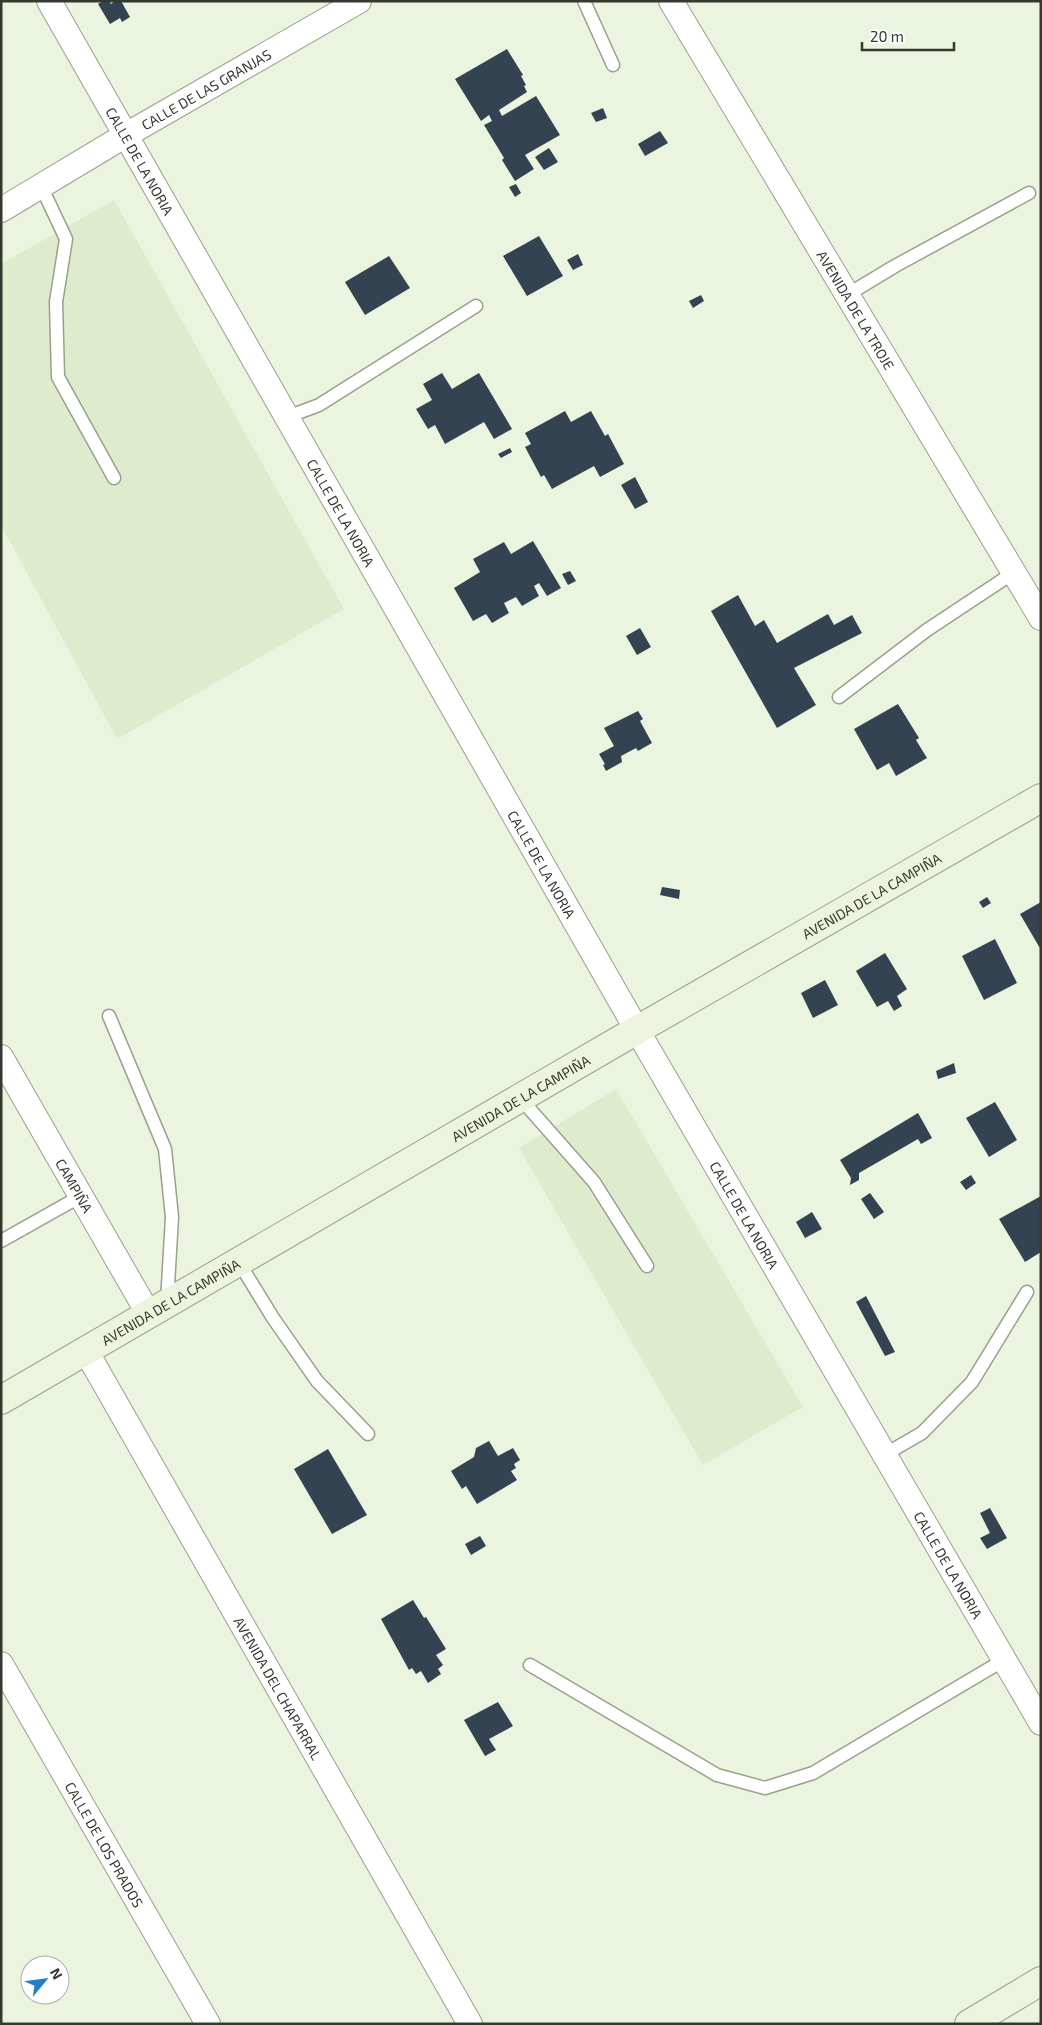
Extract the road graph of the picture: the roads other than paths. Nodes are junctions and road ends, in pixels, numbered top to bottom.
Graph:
1 (48, 1) edge
2 (359, 1) edge
3 (584, 1) edge
4 (671, 1) edge
5 (613, 65) dead end
6 (126, 135) junction
7 (41, 186) junction
8 (1028, 193) dead end
9 (1, 210) edge
10 (847, 295) junction
11 (476, 306) dead end
12 (287, 418) junction
13 (114, 478) dead end
14 (1013, 573) junction
15 (1041, 618) edge
16 (839, 697) dead end
17 (1041, 798) edge
18 (109, 1016) dead end
19 (637, 1030) junction
20 (1, 1057) edge
21 (520, 1098) junction
22 (81, 1196) junction
23 (1, 1241) edge
24 (238, 1261) junction
25 (647, 1266) dead end
26 (1028, 1292) dead end
27 (158, 1307) junction
28 (86, 1351) junction
29 (1, 1400) edge
30 (368, 1434) dead end
31 (884, 1455) junction
32 (1004, 1660) junction
33 (1, 1664) edge
34 (530, 1665) dead end
35 (1041, 1723) edge
36 (1041, 1981) edge
37 (208, 2024) edge
38 (470, 2024) edge
39 (969, 2024) edge

1 - 6 street, CALLE DE LA NORIA
2 - 6 street, CALLE DE LAS GRANJAS
3 - 5 lane
4 - 10 street, AVENIDA DE LA TROJE
6 - 7 street, CALLE DE LAS GRANJAS
6 - 12 street, CALLE DE LA NORIA
7 - 9 street, CALLE DE LAS GRANJAS
7 - 13 lane
8 - 10 lane
10 - 14 street, AVENIDA DE LA TROJE
11 - 12 lane
12 - 19 street, CALLE DE LA NORIA
14 - 15 street, AVENIDA DE LA TROJE
14 - 16 lane
17 - 19 street, AVENIDA DE LA CAMPIÑA
18 - 27 lane
19 - 21 street, AVENIDA DE LA CAMPIÑA
19 - 31 street, CALLE DE LA NORIA
20 - 22 street, CAMPIÑA
21 - 24 street, AVENIDA DE LA CAMPIÑA
21 - 25 lane
22 - 23 lane
22 - 27 street, CAMPIÑA
24 - 27 street, AVENIDA DE LA CAMPIÑA
24 - 30 lane
26 - 31 lane
27 - 28 street, AVENIDA DE LA CAMPIÑA
28 - 29 street, AVENIDA DE LA CAMPIÑA
28 - 38 street, AVENIDA DEL CHAPARRAL
31 - 32 street, CALLE DE LA NORIA
32 - 34 lane
32 - 35 street, CALLE DE LA NORIA
33 - 37 street, CALLE DE LOS PRADOS
36 - 39 street

